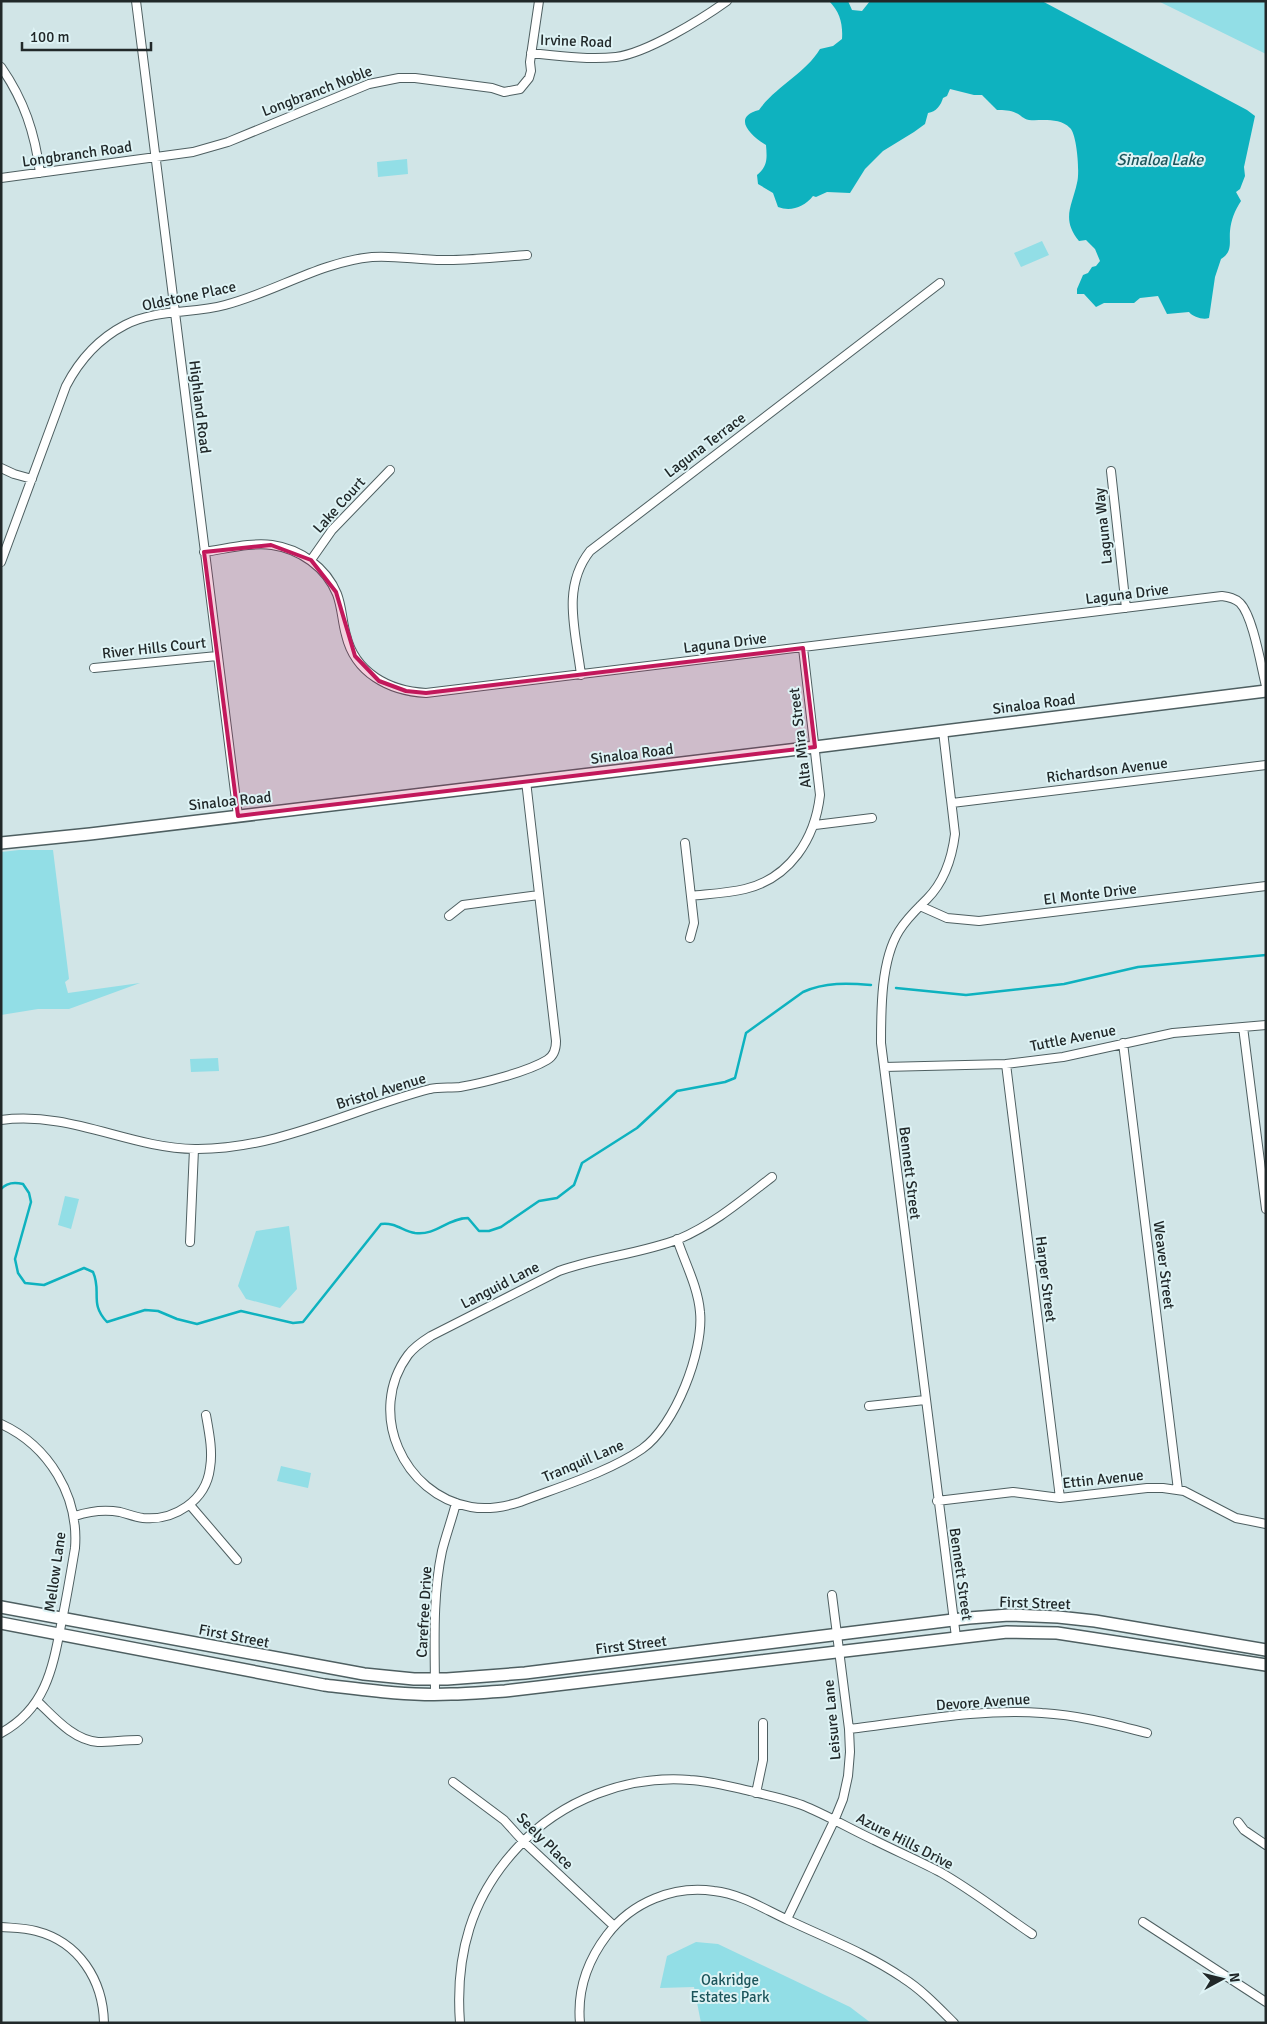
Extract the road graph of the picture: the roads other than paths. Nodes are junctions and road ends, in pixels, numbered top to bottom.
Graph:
1 (136, 1) edge
2 (538, 1) edge
3 (726, 1) edge
4 (531, 53) junction
5 (1, 67) edge
6 (155, 158) junction
7 (40, 173) junction
8 (1, 178) edge
9 (527, 255) dead end
10 (940, 283) dead end
11 (174, 313) junction
12 (1, 468) edge
13 (390, 470) dead end
14 (1111, 471) dead end
15 (32, 479) junction
16 (204, 552) junction
17 (311, 560) junction
18 (1, 562) edge
19 (1126, 608) junction
20 (803, 648) junction
21 (217, 656) junction
22 (94, 668) dead end
23 (581, 675) junction
24 (1266, 686) edge
25 (1266, 691) edge
26 (943, 730) junction
27 (815, 747) junction
28 (1266, 764) edge
29 (526, 781) junction
30 (952, 803) junction
31 (238, 816) junction
32 (872, 818) dead end
33 (814, 826) junction
34 (1, 842) edge
35 (685, 843) dead end
36 (1266, 886) edge
37 (539, 895) junction
38 (691, 896) junction
39 (920, 906) junction
40 (449, 916) dead end
41 (690, 938) dead end
42 (1266, 1025) edge
43 (1243, 1027) junction
44 (1123, 1043) junction
45 (1006, 1064) junction
46 (884, 1067) junction
47 (1, 1120) edge
48 (194, 1149) junction
49 (772, 1177) dead end
50 (1266, 1209) edge
51 (677, 1240) junction
52 (190, 1242) dead end
53 (925, 1400) junction
54 (869, 1406) dead end
55 (206, 1414) dead end
56 (1, 1424) edge
57 (1178, 1490) junction
58 (1060, 1498) junction
59 (937, 1501) junction
60 (456, 1503) junction
61 (190, 1505) junction
62 (75, 1516) junction
63 (1266, 1524) edge
64 (237, 1560) dead end
65 (832, 1595) dead end
66 (1, 1607) edge
67 (62, 1619) junction
68 (953, 1620) junction
69 (1, 1623) edge
70 (59, 1634) junction
71 (837, 1634) junction
72 (956, 1637) junction
73 (1266, 1650) edge
74 (839, 1651) junction
75 (1266, 1664) edge
76 (435, 1678) junction
77 (435, 1694) junction
78 (37, 1701) junction
79 (763, 1723) dead end
80 (849, 1729) junction
81 (1147, 1732) dead end
82 (1, 1733) edge
83 (138, 1740) dead end
84 (453, 1782) dead end
85 (756, 1793) junction
86 (834, 1821) junction
87 (1238, 1822) dead end
88 (523, 1840) junction
89 (1266, 1845) edge
90 (787, 1919) junction
91 (1143, 1922) dead end
92 (614, 1926) junction
93 (1, 1927) edge
94 (1032, 1934) dead end
95 (1266, 2002) edge
96 (104, 2023) edge
97 (460, 2023) edge
98 (580, 2023) edge
99 (954, 2023) edge

1 - 6 street, Highland Road
2 - 4 street, Longbranch Noble
3 - 4 street, Irvine Road
4 - 6 street, Longbranch Noble
5 - 7 street
6 - 7 street, Longbranch Road
6 - 11 street, Highland Road
7 - 8 street, Longbranch Road
9 - 11 street, Oldstone Place
10 - 23 street, Laguna Terrace
11 - 15 street, Oldstone Place
11 - 16 street, Highland Road
12 - 15 street
13 - 17 street, Lake Court
14 - 19 street, Laguna Way
15 - 18 street, Oldstone Place
16 - 17 street, Laguna Drive
16 - 21 street, Highland Road
17 - 23 street, Laguna Drive
19 - 20 street, Laguna Drive
19 - 24 street, Laguna Drive
20 - 23 street, Laguna Drive
20 - 27 street, Alta Mira Street
21 - 22 street, River Hills Court
21 - 31 street, Highland Road
25 - 26 main road, Sinaloa Road
26 - 27 main road, Sinaloa Road
26 - 30 street, Bennett Street
27 - 29 main road, Sinaloa Road
27 - 33 street, Alta Mira Street
28 - 30 street, Richardson Avenue
29 - 31 main road, Sinaloa Road
29 - 37 street, Bristol Avenue
30 - 39 street, Bennett Street
31 - 34 main road, Sinaloa Road
32 - 33 street
33 - 38 street, Alta Mira Street
35 - 38 street
36 - 39 street, El Monte Drive
37 - 40 street
37 - 48 street, Bristol Avenue
38 - 41 street
39 - 46 street, Bennett Street
42 - 43 street, Tuttle Avenue
43 - 44 street, Tuttle Avenue
43 - 50 street
44 - 45 street, Tuttle Avenue
44 - 57 street, Weaver Street
45 - 46 street, Tuttle Avenue
45 - 58 street, Harper Street
46 - 53 street, Bennett Street
47 - 48 street, Bristol Avenue
48 - 52 street
49 - 51 street, Languid Lane
51 - 60 street, Tranquil Lane
51 - 60 street, Languid Lane
53 - 54 street
53 - 59 street, Bennett Street
55 - 61 street
56 - 62 street, Mellow Lane
57 - 58 street, Ettin Avenue
57 - 63 street, Ettin Avenue
58 - 59 street, Ettin Avenue
59 - 68 street, Bennett Street
60 - 76 street, Carefree Drive
61 - 62 street
61 - 64 street
62 - 67 street, Mellow Lane
65 - 71 street, Leisure Lane
66 - 67 main road, First Street
67 - 70 street, Mellow Lane
67 - 76 main road, First Street
68 - 71 main road, First Street
68 - 72 street, Bennett Street
68 - 73 main road, First Street
69 - 70 main road, First Street
70 - 77 main road, First Street
70 - 78 street, Mellow Lane
71 - 74 street, Leisure Lane
71 - 76 main road, First Street
72 - 74 main road, First Street
72 - 75 main road, First Street
74 - 77 main road, First Street
74 - 80 street, Leisure Lane
76 - 77 street, Carefree Drive
78 - 82 street, Mellow Lane
78 - 83 street
79 - 85 street
80 - 81 street, Devore Avenue
80 - 86 street, Leisure Lane
84 - 88 street, Seely Place
85 - 86 street, Azure Hills Drive
85 - 88 street, Azure Hills Drive
86 - 90 street, Leisure Lane
86 - 94 street, Azure Hills Drive
87 - 89 street
88 - 92 street, Seely Place
88 - 97 street, Azure Hills Drive
90 - 92 street
90 - 99 street
91 - 95 street
92 - 98 street
93 - 96 street

